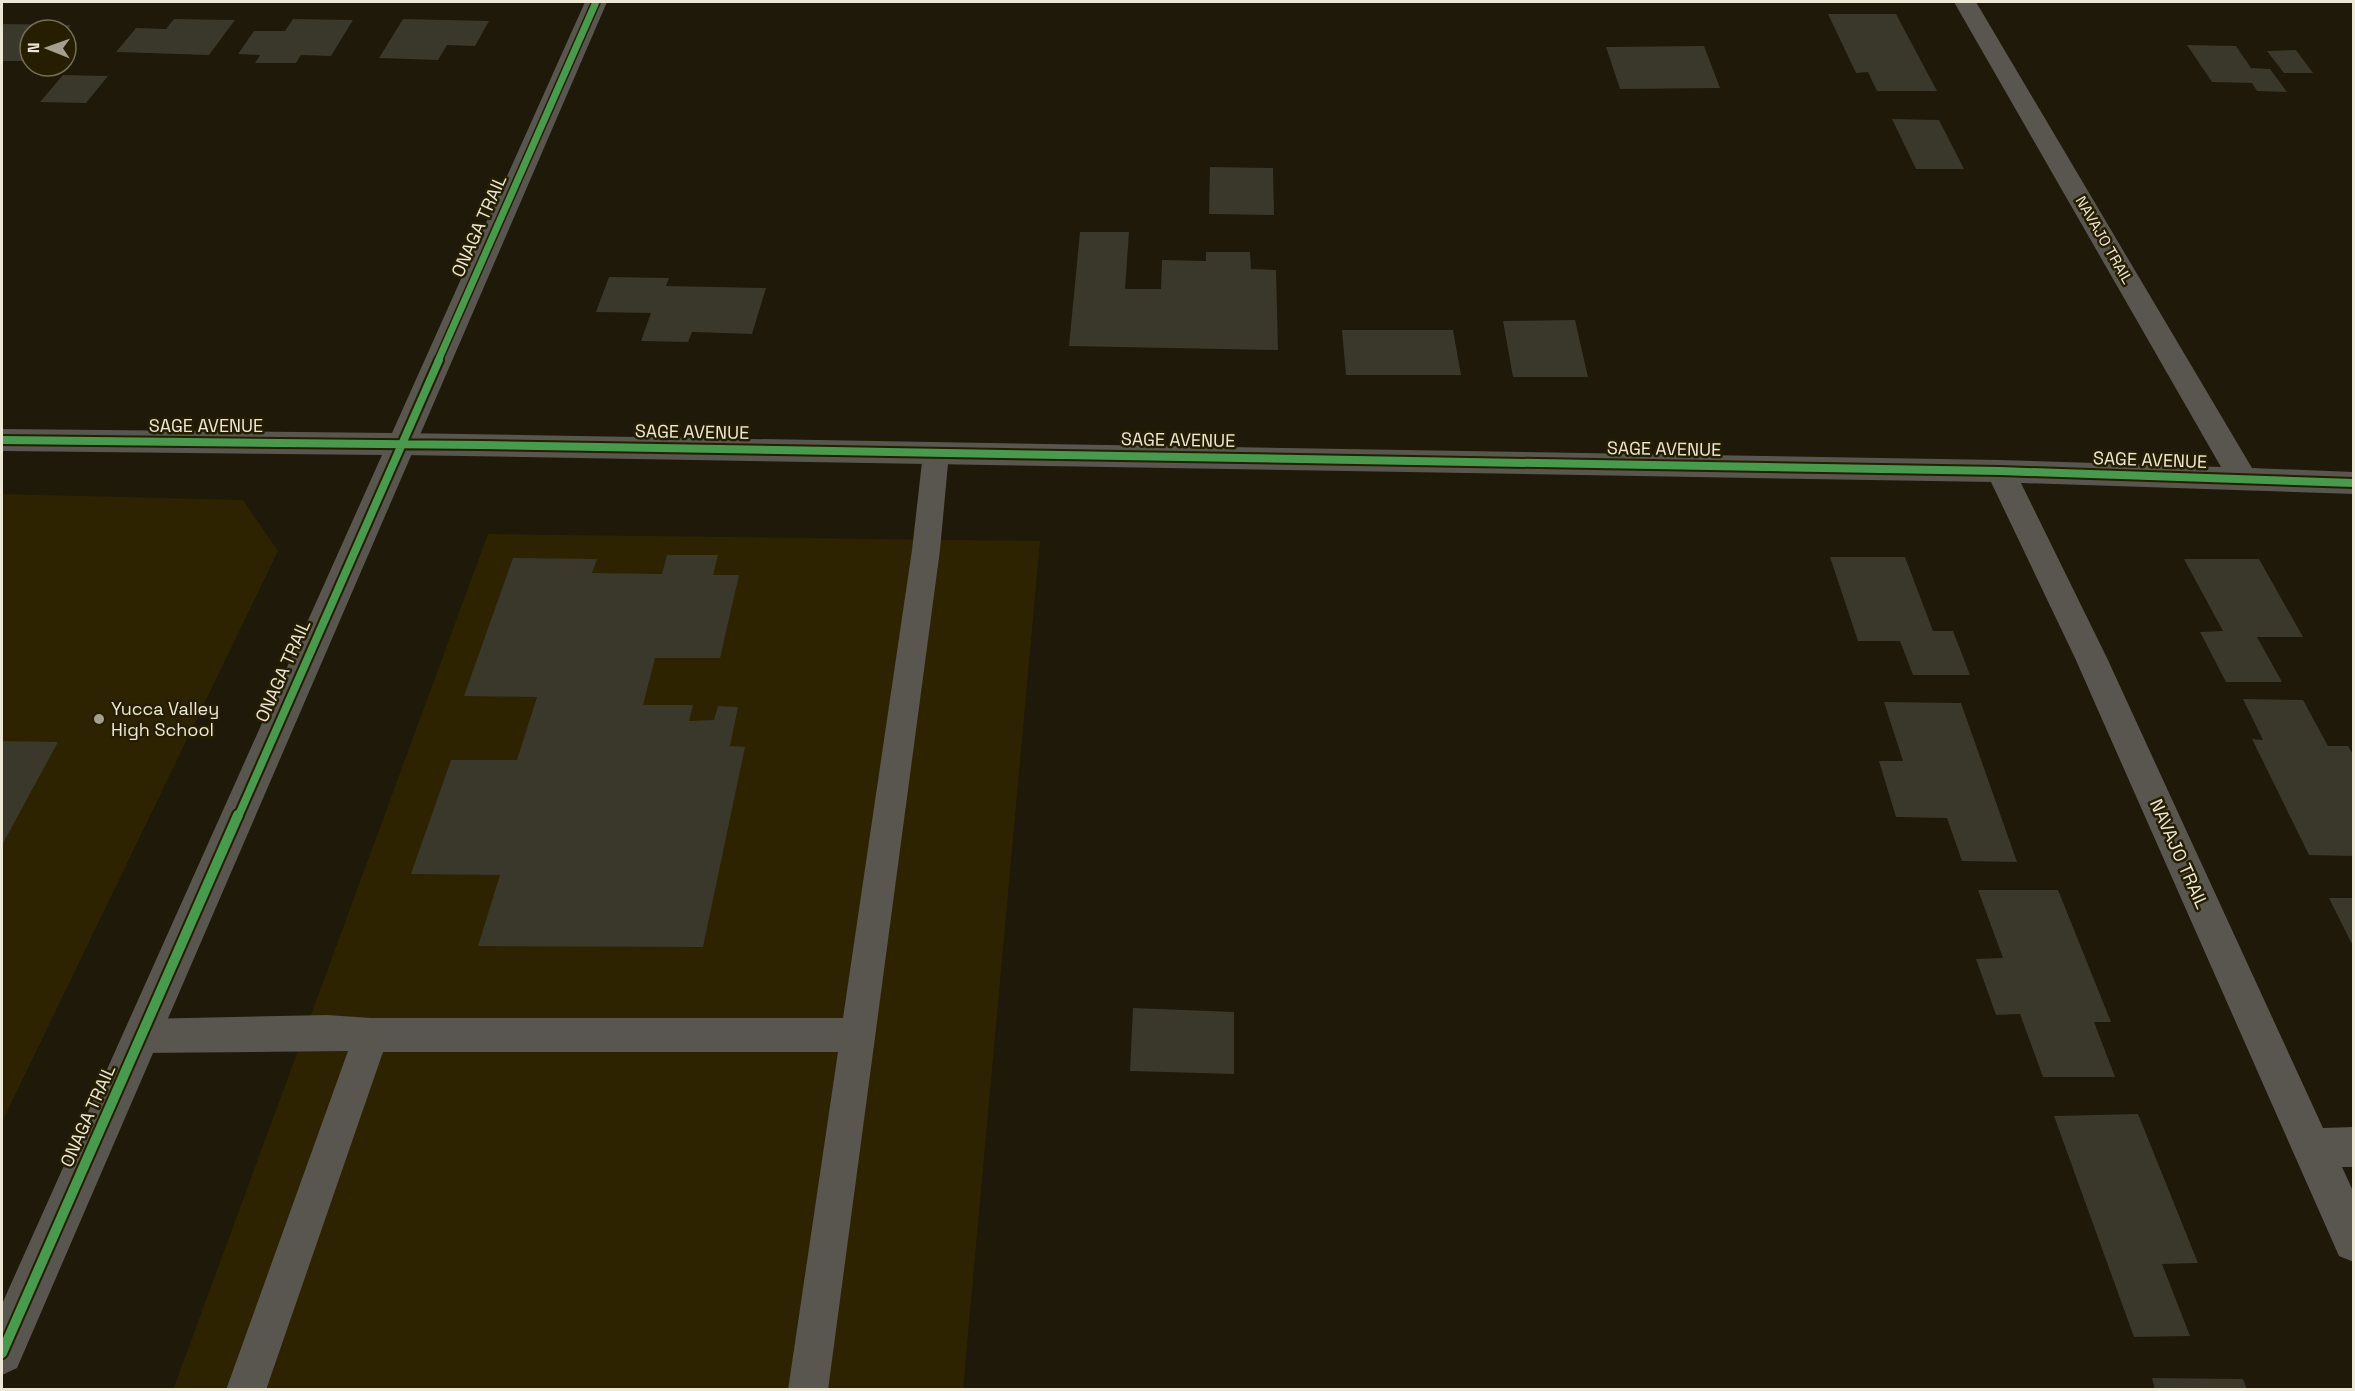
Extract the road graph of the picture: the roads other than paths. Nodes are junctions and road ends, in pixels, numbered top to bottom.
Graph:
1 (596, 2) edge
2 (1965, 2) edge
3 (2, 440) edge
4 (401, 444) junction
5 (936, 453) junction
6 (2000, 471) junction
7 (2243, 479) junction
8 (2354, 483) edge
9 (371, 1035) junction
10 (858, 1035) junction
11 (141, 1036) junction
12 (2354, 1147) edge
13 (2311, 1148) junction
14 (2354, 1241) edge
15 (2, 1353) edge
16 (246, 1389) edge
17 (808, 1389) edge

1 - 4 street, ONAGA TRAIL
2 - 7 street, NAVAJO TRAIL
3 - 4 street, SAGE AVENUE
4 - 5 street, SAGE AVENUE
4 - 11 street, ONAGA TRAIL
5 - 6 street, SAGE AVENUE
5 - 10 lane
6 - 7 street, SAGE AVENUE
6 - 13 street, NAVAJO TRAIL
7 - 8 street, SAGE AVENUE
9 - 10 lane
9 - 11 lane
9 - 16 lane
10 - 17 lane
11 - 15 street, ONAGA TRAIL
12 - 13 street
13 - 14 street, NAVAJO TRAIL

